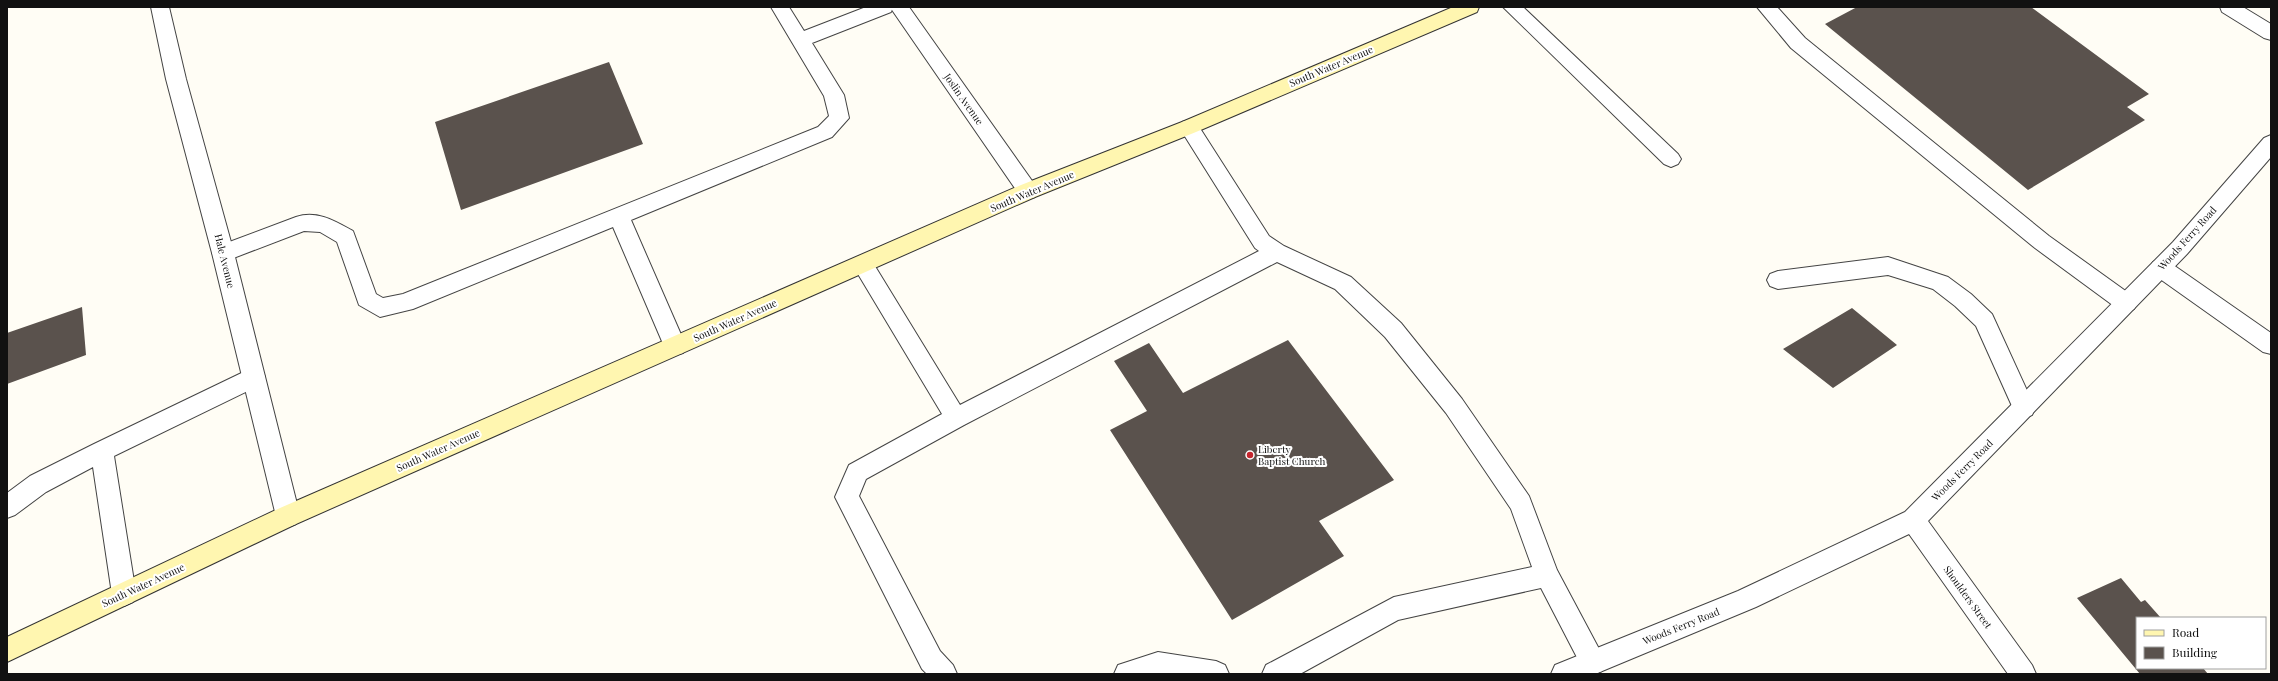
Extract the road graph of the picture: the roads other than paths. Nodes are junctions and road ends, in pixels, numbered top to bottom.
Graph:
1 (160, 7) edge
2 (780, 7) edge
3 (884, 7) edge
4 (900, 7) edge
5 (1470, 7) edge
6 (1512, 7) edge
7 (1766, 7) edge
8 (2229, 7) edge
9 (2271, 33) edge
10 (800, 40) junction
11 (1189, 127) junction
12 (2271, 143) edge
13 (1671, 159) dead end
14 (1028, 192) junction
15 (619, 216) junction
16 (223, 252) junction
17 (1277, 252) junction
18 (864, 264) junction
19 (2160, 268) junction
20 (1778, 280) dead end
21 (2126, 304) junction
22 (2271, 345) edge
23 (675, 346) junction
24 (254, 377) junction
25 (2024, 408) junction
26 (956, 418) junction
27 (102, 451) junction
28 (7, 507) edge
29 (288, 516) junction
30 (1913, 520) junction
31 (1547, 575) junction
32 (124, 594) junction
33 (7, 650) edge
34 (1593, 662) junction
35 (944, 674) edge
36 (1127, 674) edge
37 (1216, 674) edge
38 (1275, 674) edge
39 (1564, 674) edge
40 (2023, 674) edge

1 - 16 street, Hale Avenue
2 - 10 street
3 - 10 street
4 - 14 street, Joslin Avenue
5 - 11 main road, South Water Avenue
6 - 13 street
7 - 21 street
8 - 9 street
10 - 15 street
11 - 14 main road, South Water Avenue
11 - 17 street
12 - 19 street, Woods Ferry Road
14 - 18 main road, South Water Avenue
15 - 16 street
15 - 23 street
16 - 24 street, Hale Avenue
17 - 26 street
17 - 31 street
18 - 23 main road, South Water Avenue
18 - 26 street
19 - 21 street, Woods Ferry Road
19 - 22 street
20 - 25 street
21 - 25 street, Woods Ferry Road
23 - 29 main road, South Water Avenue
24 - 27 street
24 - 29 street, Hale Avenue
25 - 30 street, Woods Ferry Road
26 - 35 street
27 - 28 street
27 - 32 street
29 - 32 main road, South Water Avenue
30 - 34 street, Woods Ferry Road
30 - 40 street, Shoulders Street
31 - 34 street
31 - 38 street
32 - 33 main road, South Water Avenue
34 - 39 street, Woods Ferry Road
36 - 37 street

